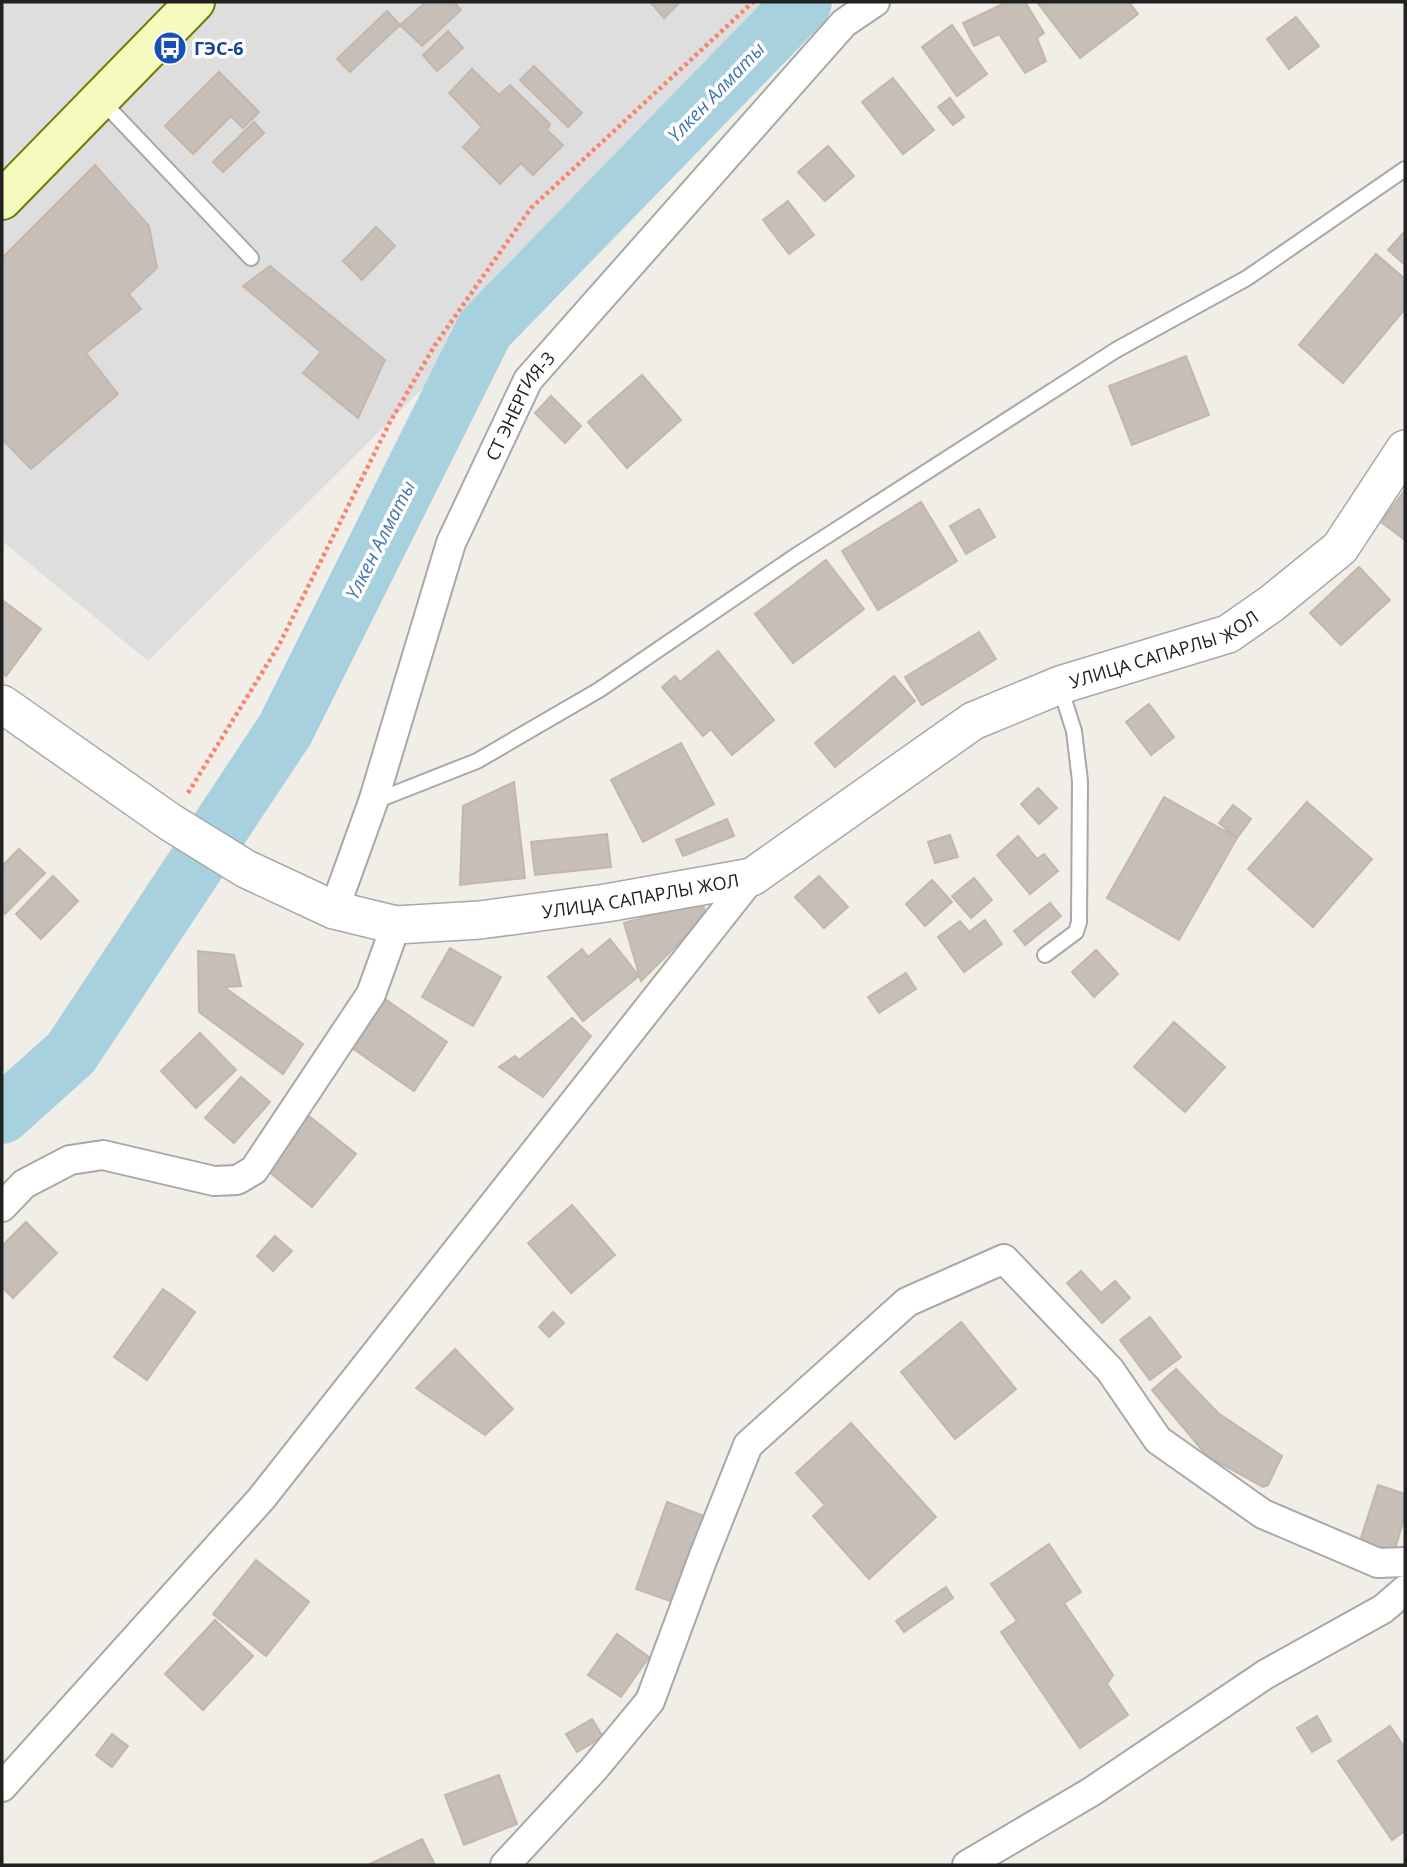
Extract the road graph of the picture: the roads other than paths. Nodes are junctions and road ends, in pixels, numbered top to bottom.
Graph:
1 (195, 2) edge
2 (875, 2) edge
3 (100, 99) junction
4 (1405, 169) edge
5 (2, 200) edge
6 (251, 258) dead end
7 (1405, 449) edge
8 (1060, 685) junction
9 (2, 704) edge
10 (373, 802) junction
11 (752, 877) junction
12 (334, 910) junction
13 (396, 925) junction
14 (1045, 955) dead end
15 (2, 1207) edge
16 (1405, 1562) edge
17 (1405, 1590) edge
18 (2, 1787) edge
19 (505, 1865) edge
20 (967, 1865) edge

1 - 3 main road
2 - 10 street, СТ ЭНЕРГИЯ-3
3 - 5 main road
3 - 6 lane
4 - 10 lane
7 - 8 street, УЛИЦА САПАРЛЫ ЖОЛ
8 - 11 street, УЛИЦА САПАРЛЫ ЖОЛ
8 - 14 lane
9 - 12 street, УЛИЦА САПАРЛЫ ЖОЛ
10 - 12 street, СТ ЭНЕРГИЯ-3
11 - 13 street, УЛИЦА САПАРЛЫ ЖОЛ
11 - 18 street
12 - 13 street, УЛИЦА САПАРЛЫ ЖОЛ
13 - 15 street
16 - 19 street
17 - 20 street

